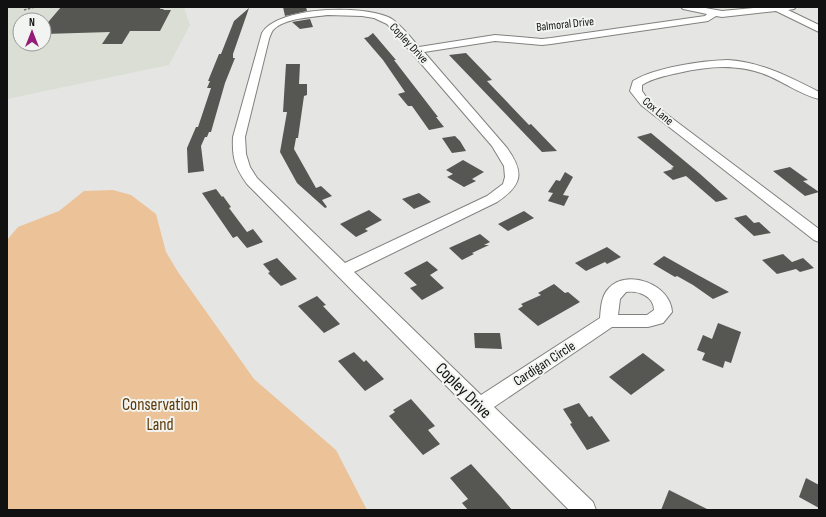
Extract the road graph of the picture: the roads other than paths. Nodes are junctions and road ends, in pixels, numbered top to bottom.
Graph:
1 (686, 7) edge
2 (791, 7) edge
3 (779, 8) junction
4 (713, 13) junction
5 (819, 29) edge
6 (418, 50) junction
7 (819, 96) edge
8 (819, 237) edge
9 (342, 271) junction
10 (609, 321) dead end
11 (480, 406) junction
12 (585, 510) edge

1 - 4 street
2 - 3 street
3 - 4 street
3 - 5 street
4 - 6 street, Balmoral Drive
6 - 9 street, Copley Drive
6 - 9 street, Copley Drive
7 - 8 street, Cox Lane
9 - 11 street, Copley Drive
10 - 11 street, Cardigan Circle
11 - 12 street, Copley Drive

